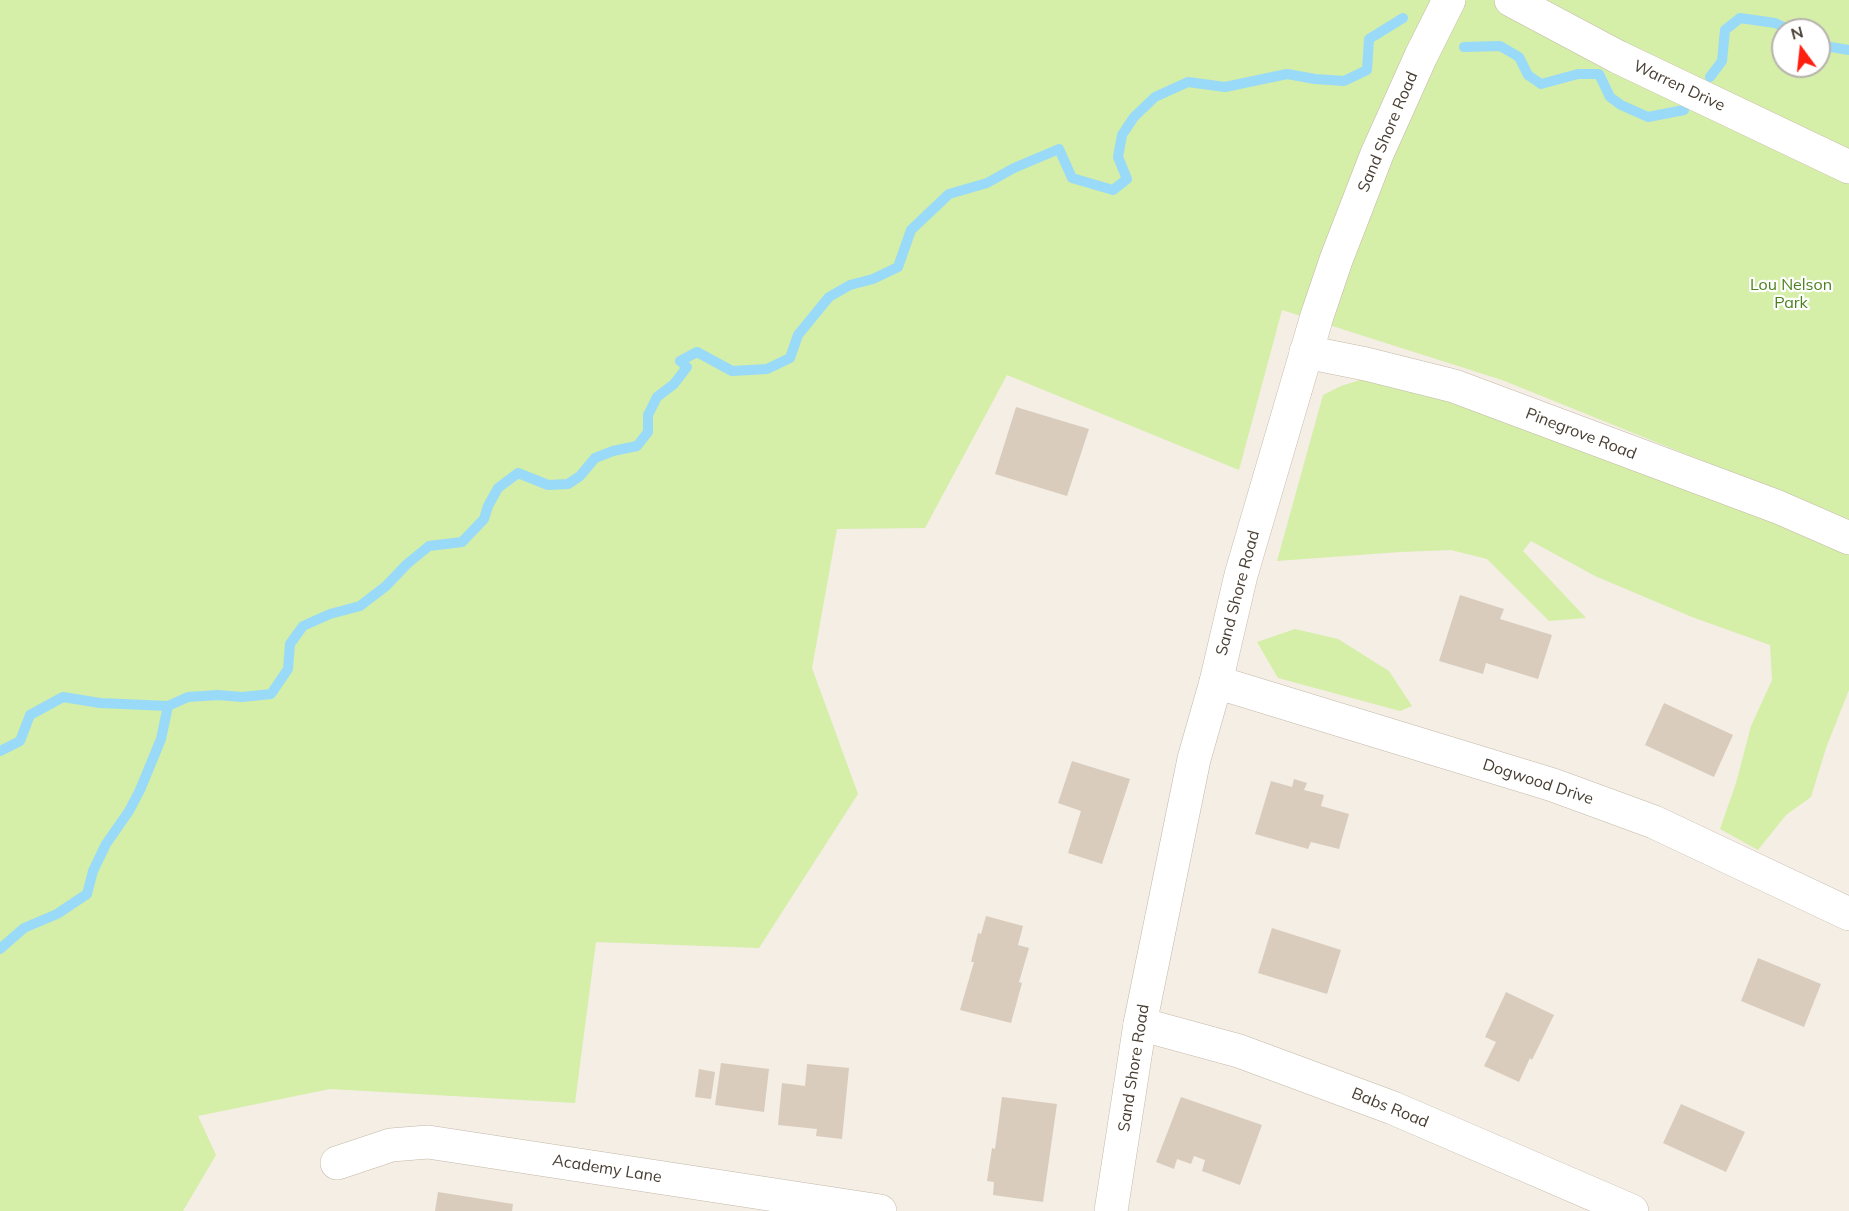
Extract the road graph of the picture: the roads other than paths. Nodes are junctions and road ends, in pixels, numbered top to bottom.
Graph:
1 (1449, 0) edge
2 (1511, 0) edge
3 (1849, 167) edge
4 (1306, 352) junction
5 (1849, 538) edge
6 (1216, 682) junction
7 (1849, 914) edge
8 (1140, 1024) junction
9 (337, 1163) dead end
10 (880, 1211) edge
11 (1111, 1211) edge
12 (1632, 1211) edge

1 - 4 street, Sand Shore Road
2 - 3 street, Warren Drive
4 - 5 street, Pinegrove Road
4 - 6 street, Sand Shore Road
6 - 7 street, Dogwood Drive
6 - 8 street, Sand Shore Road
8 - 11 street, Sand Shore Road
8 - 12 street, Babs Road
9 - 10 street, Academy Lane

